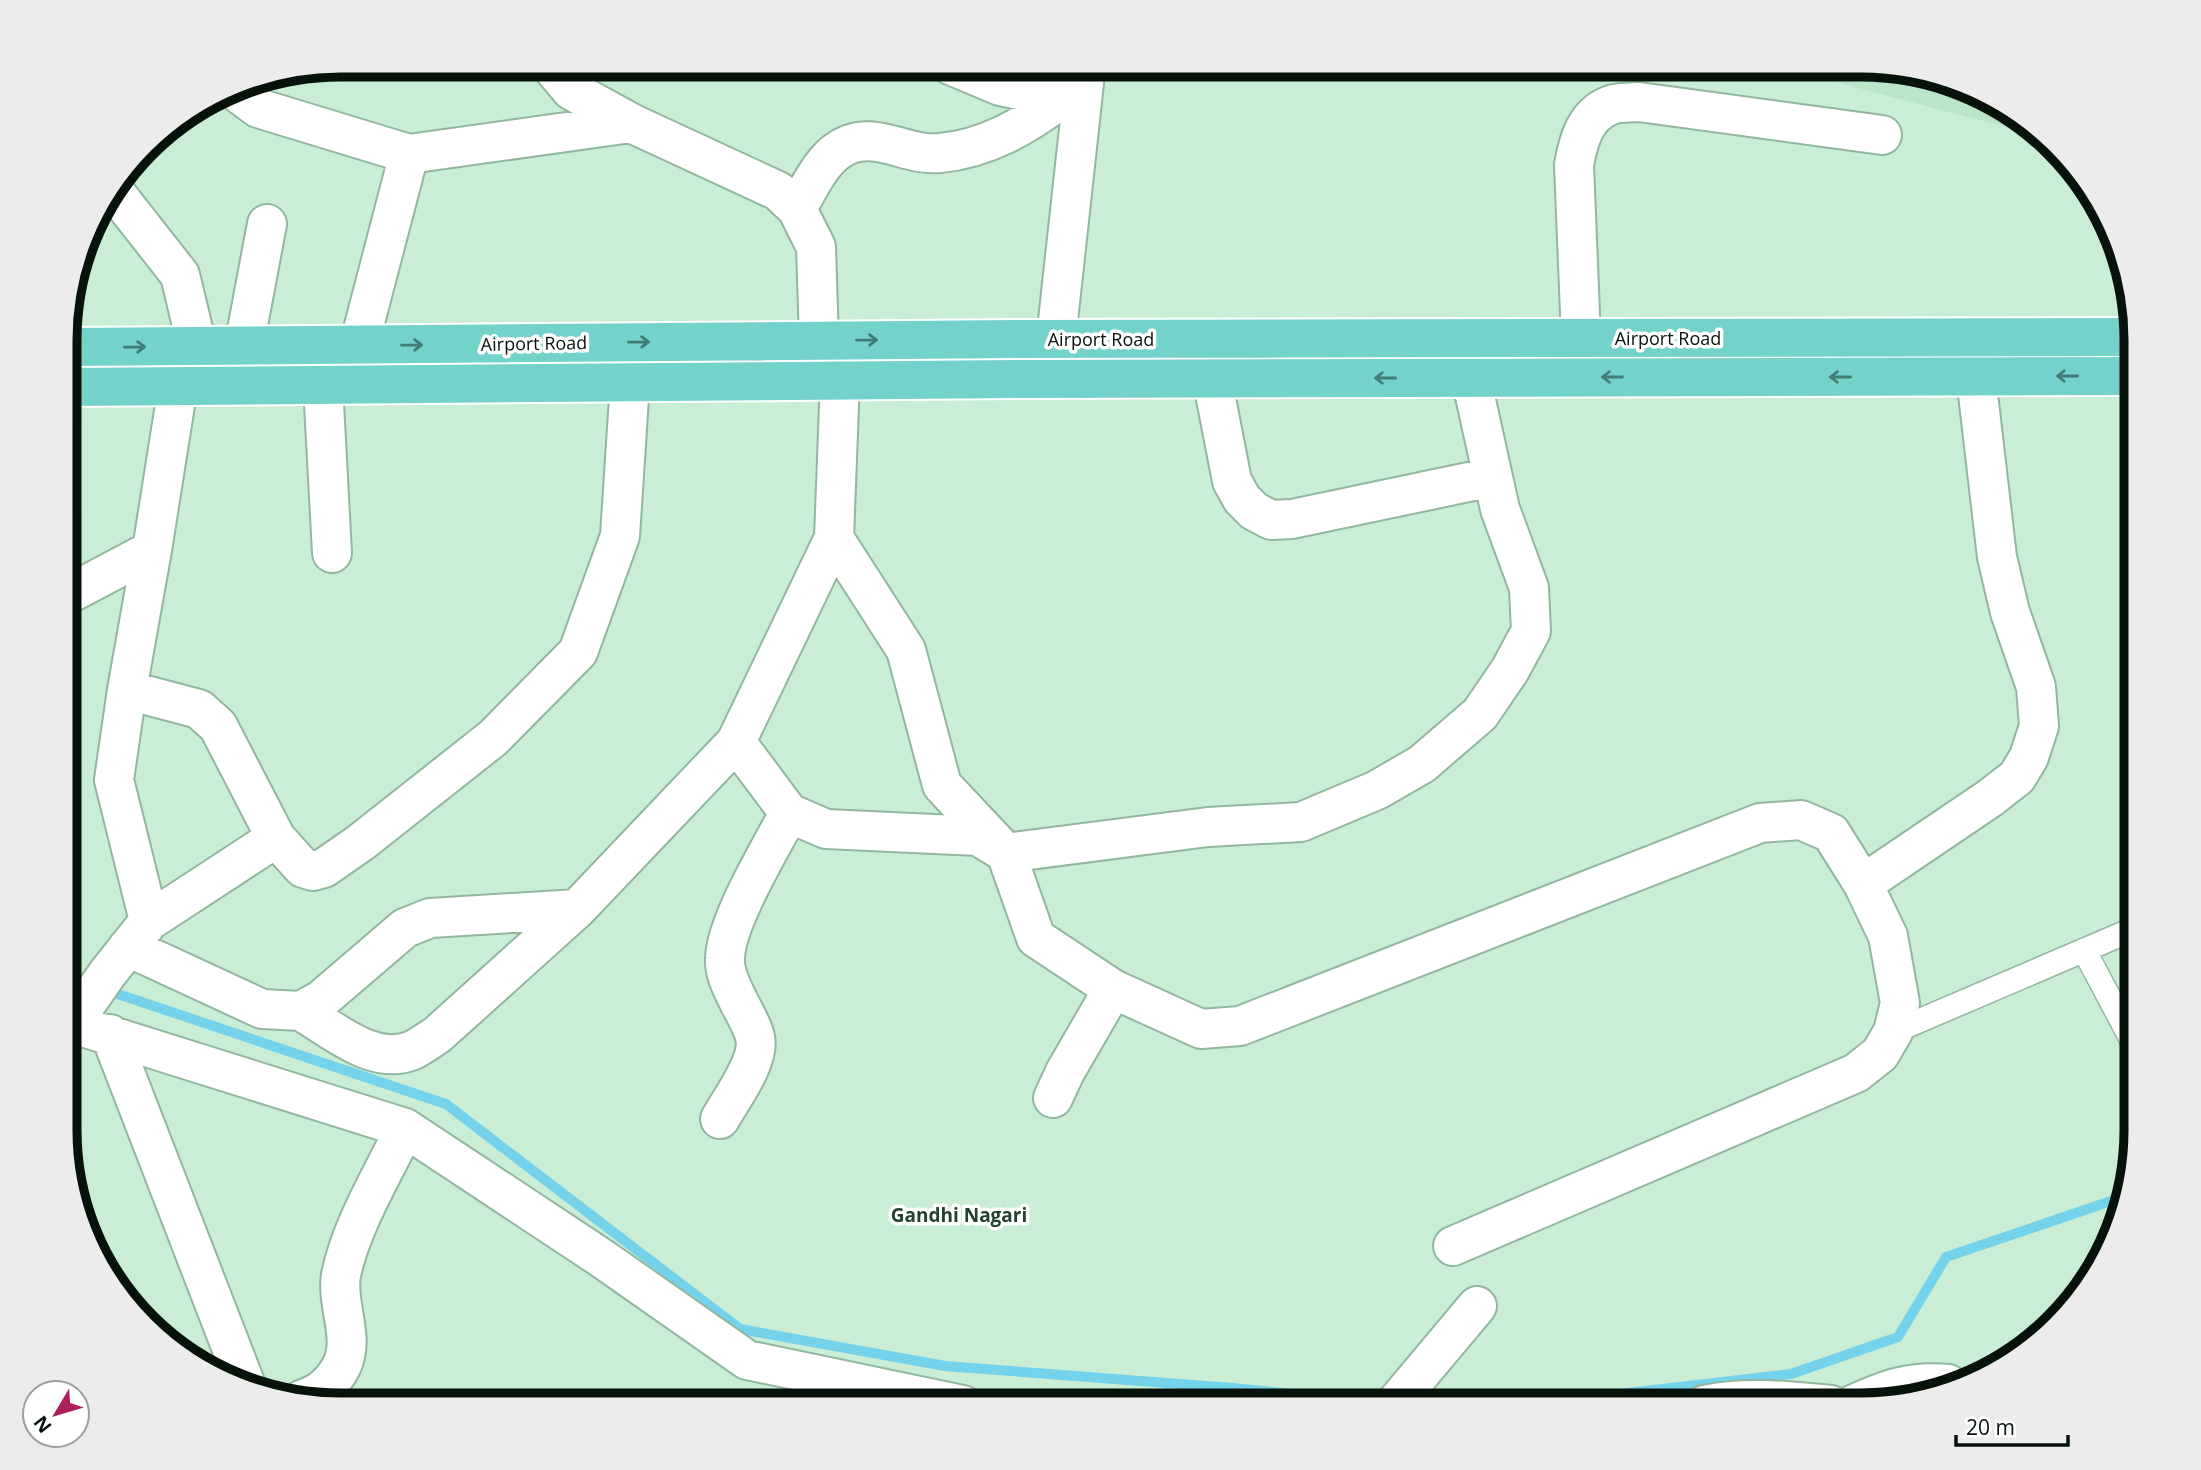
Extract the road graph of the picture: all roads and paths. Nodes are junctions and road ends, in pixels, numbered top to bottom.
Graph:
1 (560, 77) edge
2 (979, 77) edge
3 (1081, 77) edge
4 (242, 96) edge
5 (1072, 102) junction
6 (631, 123) junction
7 (1882, 135) dead end
8 (409, 154) junction
9 (119, 197) edge
10 (797, 209) junction
11 (267, 224) dead end
12 (2124, 337) edge
13 (1581, 338) junction
14 (1056, 339) junction
15 (819, 341) junction
16 (359, 345) junction
17 (197, 346) junction
18 (244, 346) junction
19 (77, 347) edge
20 (2124, 376) edge
21 (1976, 377) junction
22 (1212, 378) junction
23 (1471, 378) junction
24 (840, 380) junction
25 (630, 382) junction
26 (323, 385) junction
27 (178, 386) junction
28 (77, 387) edge
29 (1492, 477) junction
30 (834, 538) junction
31 (152, 550) junction
32 (332, 553) dead end
33 (77, 591) edge
34 (127, 690) junction
35 (736, 742) junction
36 (789, 813) junction
37 (276, 838) junction
38 (1006, 853) junction
39 (1863, 884) junction
40 (577, 909) junction
41 (2124, 933) edge
42 (2084, 950) junction
43 (103, 980) edge
44 (1113, 989) junction
45 (301, 1011) junction
46 (2124, 1025) edge
47 (1893, 1032) junction
48 (110, 1034) junction
49 (1053, 1098) dead end
50 (720, 1119) dead end
51 (405, 1128) junction
52 (1453, 1246) dead end
53 (1477, 1306) dead end
54 (242, 1374) edge
55 (1934, 1383) edge
56 (317, 1392) edge
57 (1881, 1392) edge
58 (905, 1393) edge
59 (1403, 1393) edge

1 - 6 street
2 - 5 street
3 - 5 street
4 - 8 street
5 - 10 street
5 - 14 street
6 - 8 street
6 - 10 street
7 - 13 street
8 - 16 street
9 - 17 street
10 - 15 street
11 - 18 street
12 - 13 highway, Airport Road
13 - 14 highway, Airport Road
15 -> 14 highway, Airport Road
16 -> 15 highway, Airport Road
16 - 18 highway, Airport Road
17 - 18 highway, Airport Road
19 -> 17 highway, Airport Road
20 -> 21 highway
21 -> 23 highway
21 - 39 street
23 -> 22 highway
22 - 24 highway
22 - 29 street
23 - 29 street
24 - 25 highway
24 - 30 street
25 - 26 highway
25 - 37 street
26 - 27 highway
26 - 32 street
27 - 28 highway
27 - 31 street
29 - 38 street
30 - 35 street
30 - 38 street
31 - 33 street
31 - 34 street
34 - 37 street
34 - 43 street
35 - 36 street
35 - 40 street
36 - 38 street
36 - 50 street
37 - 43 street
38 - 44 street
39 - 44 street
39 - 47 street
40 - 45 street
40 - 45 street
41 - 42 lane
42 - 46 lane
42 - 47 lane
43 - 45 street
43 - 48 street
44 - 49 street
47 - 52 street
48 - 51 street
48 - 54 street
51 - 56 street
51 - 58 street
53 - 59 street
55 - 57 street

